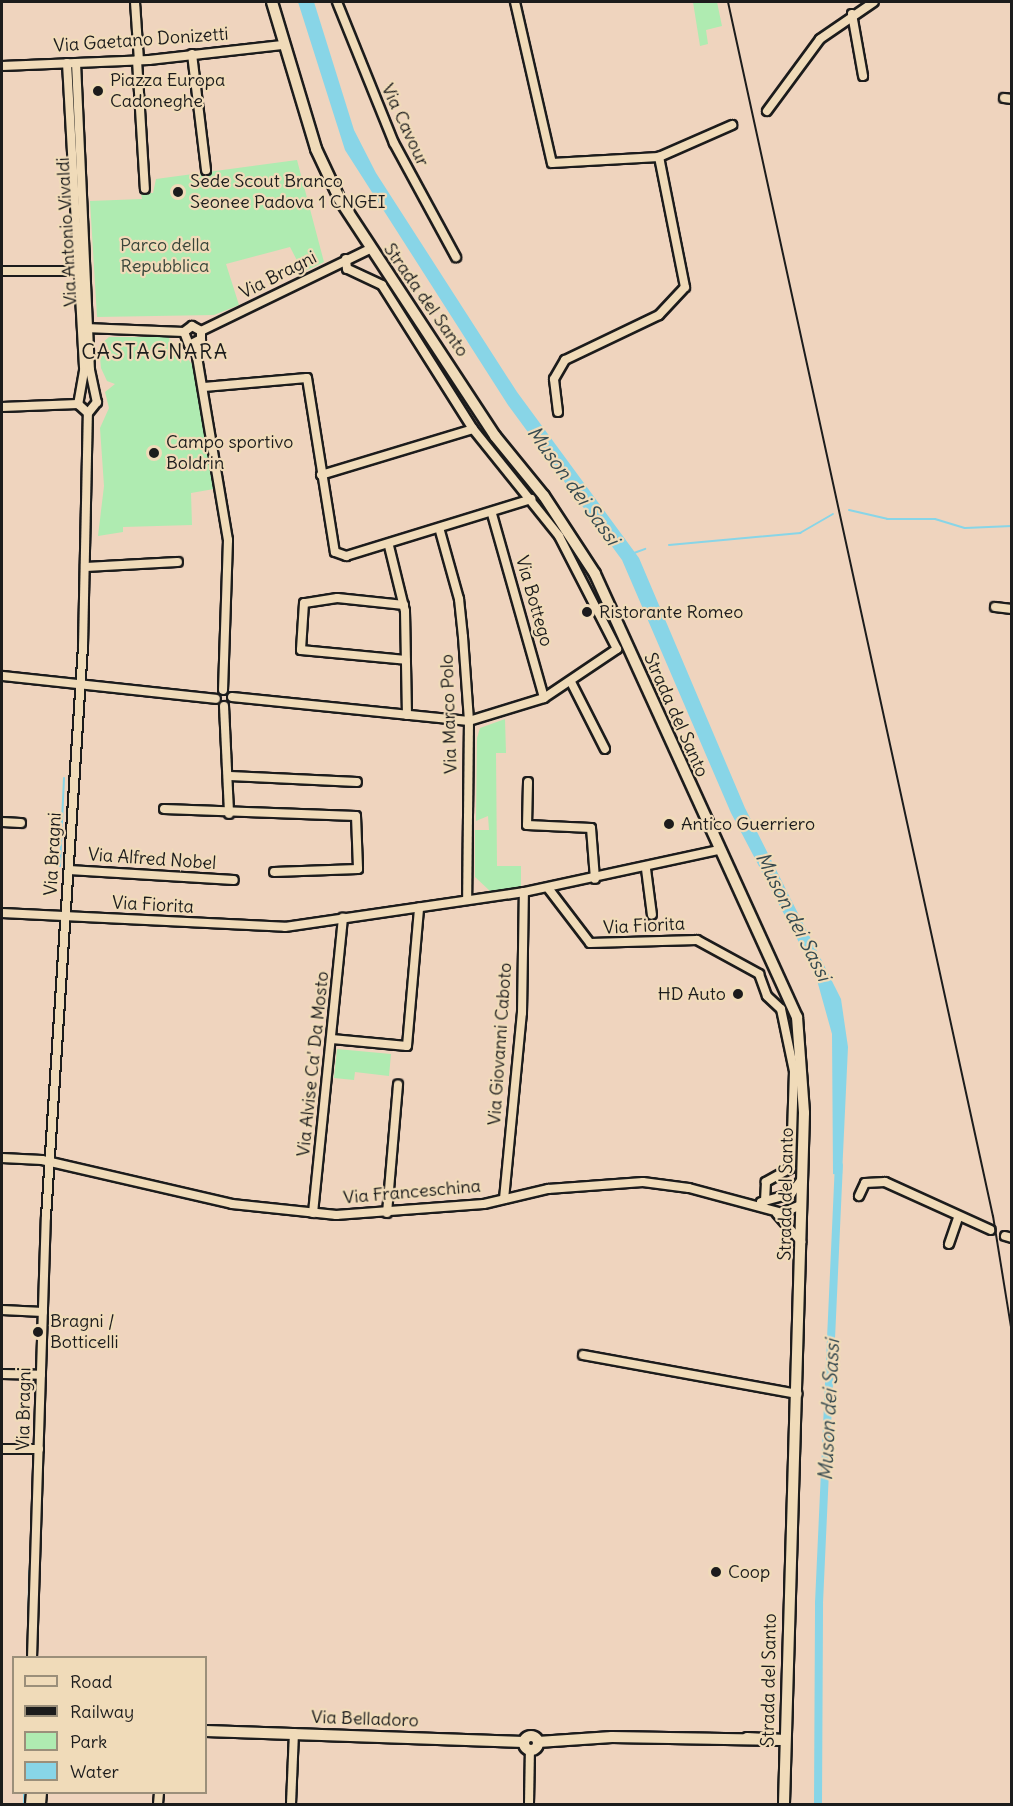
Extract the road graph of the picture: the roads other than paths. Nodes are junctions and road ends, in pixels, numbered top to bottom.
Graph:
1 (135, 2) edge
2 (272, 2) edge
3 (337, 2) edge
4 (515, 2) edge
5 (874, 2) edge
6 (852, 14) junction
7 (282, 45) junction
8 (192, 54) junction
9 (138, 60) junction
10 (72, 63) junction
11 (2, 66) edge
12 (862, 76) dead end
13 (767, 111) dead end
14 (732, 125) dead end
15 (659, 157) junction
16 (206, 170) dead end
17 (145, 189) dead end
18 (370, 249) junction
19 (456, 257) dead end
20 (346, 259) junction
21 (82, 271) junction
22 (2, 272) edge
23 (85, 328) junction
24 (201, 331) junction
25 (184, 332) junction
26 (195, 345) junction
27 (204, 387) junction
28 (470, 396) junction
29 (96, 399) junction
30 (79, 401) junction
31 (458, 403) junction
32 (2, 407) edge
33 (558, 412) dead end
34 (88, 413) junction
35 (472, 429) junction
36 (513, 459) junction
37 (504, 466) junction
38 (321, 475) junction
39 (531, 499) junction
40 (492, 514) junction
41 (440, 531) junction
42 (389, 546) junction
43 (178, 562) dead end
44 (85, 567) junction
45 (404, 605) junction
46 (995, 607) dead end
47 (1011, 609) edge
48 (613, 626) junction
49 (406, 660) junction
50 (2, 676) edge
51 (571, 682) junction
52 (81, 683) junction
53 (223, 690) junction
54 (232, 698) junction
55 (544, 698) junction
56 (216, 699) junction
57 (224, 706) junction
58 (407, 715) junction
59 (469, 721) junction
60 (605, 749) dead end
61 (230, 776) junction
62 (357, 782) dead end
63 (528, 782) dead end
64 (164, 810) dead end
65 (229, 814) junction
66 (2, 822) edge
67 (21, 823) dead end
68 (719, 850) junction
69 (646, 868) junction
70 (69, 870) junction
71 (274, 872) dead end
72 (595, 879) junction
73 (234, 880) dead end
74 (548, 888) junction
75 (524, 892) junction
76 (467, 900) junction
77 (419, 908) junction
78 (2, 913) edge
79 (652, 915) dead end
80 (66, 918) junction
81 (343, 918) junction
82 (332, 1039) junction
83 (398, 1084) dead end
84 (2, 1158) edge
85 (49, 1162) junction
86 (802, 1179) junction
87 (859, 1196) dead end
88 (782, 1198) junction
89 (504, 1199) junction
90 (765, 1201) junction
91 (743, 1202) junction
92 (801, 1205) junction
93 (772, 1210) junction
94 (313, 1213) junction
95 (387, 1213) junction
96 (958, 1218) junction
97 (990, 1230) dead end
98 (801, 1242) junction
99 (949, 1244) dead end
100 (2, 1310) edge
101 (43, 1312) junction
102 (583, 1355) dead end
103 (2, 1374) edge
104 (41, 1375) junction
105 (796, 1394) junction
106 (2, 1449) edge
107 (39, 1449) junction
108 (32, 1656) edge
109 (784, 1708) junction
110 (207, 1731) edge
111 (294, 1733) junction
112 (758, 1736) junction
113 (735, 1739) junction
114 (784, 1740) junction
115 (531, 1744) junction
116 (767, 1744) junction
117 (784, 1762) junction
118 (291, 1804) edge
119 (529, 1804) edge
120 (784, 1804) edge

1 - 9 street
2 - 7 main road, Strada del Santo
3 - 19 street, Via Cavour
4 - 15 street
5 - 6 street
6 - 12 street
6 - 13 street
7 - 8 street, Via Gaetano Donizetti
7 - 18 main road, Strada del Santo
8 - 9 street, Via Gaetano Donizetti
8 - 16 street
9 - 10 street, Via Gaetano Donizetti
9 - 17 street
10 - 11 street, Via Gaetano Donizetti
10 - 21 street, Via Antonio Vivaldi
14 - 15 street
15 - 33 street
18 - 20 street, Via Bragni
18 - 28 main road, Strada del Santo
20 - 24 street, Via Bragni
20 - 31 street, Strada del Santo
21 - 22 street
21 - 23 street, Via Antonio Vivaldi
23 - 25 street, Via Bragni
23 - 29 street, Via Antonio Vivaldi
23 - 30 street, Via Antonio Vivaldi
24 - 25 street, Via Bragni
24 - 26 street
25 - 26 street
26 - 27 street
27 - 38 street
27 - 53 street
28 - 31 street
28 - 36 main road, Strada del Santo
29 - 30 street
29 - 34 street
30 - 32 street
30 - 34 street
31 - 35 street, Strada del Santo
34 - 44 street
35 - 37 street, Strada del Santo
35 - 38 street
36 - 37 street
36 - 48 main road, Strada del Santo
37 - 39 street, Strada del Santo
38 - 42 street
39 - 40 street
39 - 48 street, Strada del Santo
40 - 41 street
40 - 55 street, Via Bottego
41 - 42 street
41 - 59 street, Via Marco Polo
42 - 45 street
43 - 44 street
44 - 52 street
45 - 49 street
45 - 49 street
46 - 47 street
48 - 51 street, Strada del Santo
48 - 68 main road, Strada del Santo
49 - 58 street
50 - 52 street
51 - 55 street
51 - 60 street
52 - 56 street
52 - 70 street, Via Bragni
53 - 54 street
53 - 56 street
54 - 57 street
54 - 58 street
55 - 59 street
56 - 57 street
57 - 61 street
58 - 59 street
59 - 76 street, Via Marco Polo
61 - 62 street
61 - 65 street
63 - 72 street
64 - 65 street
65 - 71 street
66 - 67 street
68 - 69 street, Via Fiorita
68 - 86 main road, Strada del Santo
69 - 72 street, Via Fiorita
69 - 79 street
70 - 73 street, Via Alfred Nobel
70 - 80 street, Via Bragni
72 - 74 street, Via Fiorita
74 - 75 street, Via Fiorita
74 - 90 street, Via Fiorita
75 - 76 street, Via Fiorita
75 - 89 street, Via Giovanni Caboto
76 - 77 street, Via Fiorita
77 - 81 street, Via Fiorita
77 - 82 street
78 - 80 street, Via Fiorita
80 - 81 street, Via Fiorita
80 - 85 street, Via Bragni
81 - 82 street, Via Alvise Ca' Da Mosto
82 - 94 street, Via Alvise Ca' Da Mosto
83 - 95 street
84 - 85 street
85 - 94 street, Via Franceschina
85 - 101 street, Via Bragni
86 - 88 street
86 - 92 main road, Strada del Santo
87 - 96 street
88 - 90 street, Via Franceschina
88 - 92 street
89 - 91 street, Via Franceschina
89 - 95 street, Via Franceschina
90 - 91 street, Via Franceschina
91 - 93 street, Via Franceschina
92 - 93 street, Via Franceschina
92 - 98 main road, Strada del Santo
93 - 98 street
94 - 95 street, Via Franceschina
96 - 97 street
96 - 99 street
98 - 105 main road, Strada del Santo
100 - 101 street
101 - 104 street, Via Bragni
102 - 105 street
103 - 104 street
104 - 107 street, Via Bragni
105 - 109 main road, Strada del Santo
106 - 107 street
107 - 108 street, Via Bragni
109 - 112 main road
109 - 114 main road, Strada del Santo
110 - 111 main road, Via Belladoro
111 - 115 main road, Via Belladoro
111 - 118 street
112 - 113 main road, Via Belladoro
112 - 114 main road, Via Belladoro
113 - 115 main road, Via Belladoro
113 - 116 main road, Via Belladoro
114 - 116 main road, Via Belladoro
114 - 117 main road, Strada del Santo
115 - 119 street
116 - 117 main road
117 - 120 main road, Strada del Santo

